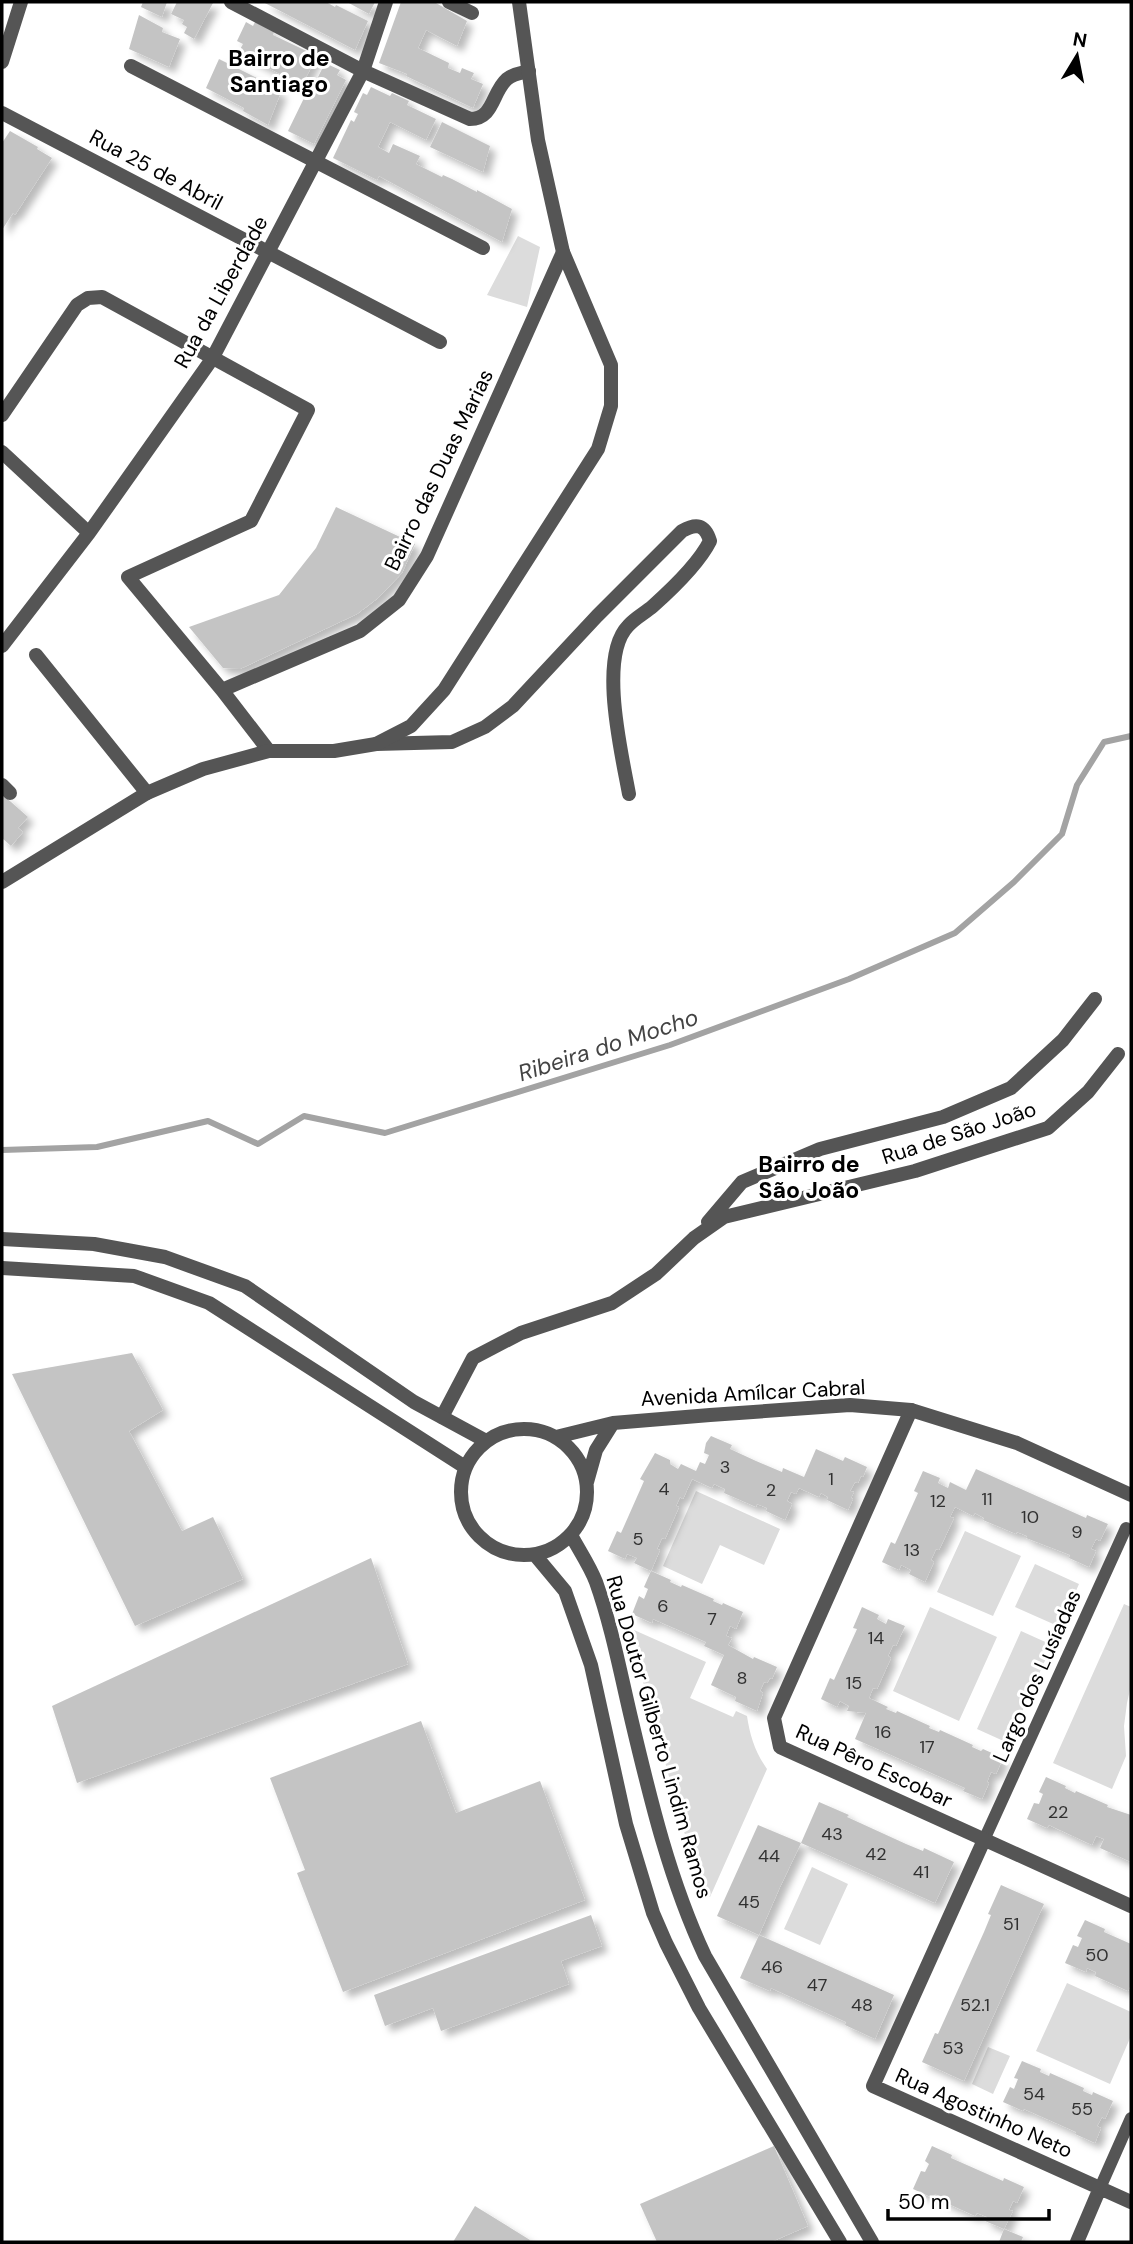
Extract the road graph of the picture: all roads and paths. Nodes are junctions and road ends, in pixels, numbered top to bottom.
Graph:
1 (21, 2) edge
2 (231, 2) edge
3 (386, 2) edge
4 (449, 2) edge
5 (519, 2) edge
6 (471, 13) dead end
7 (2, 62) edge
8 (131, 66) dead end
9 (363, 71) junction
10 (529, 71) junction
11 (2, 113) edge
12 (315, 162) junction
13 (483, 248) dead end
14 (563, 252) junction
15 (267, 253) junction
16 (440, 342) dead end
17 (212, 359) junction
18 (2, 415) edge
19 (2, 452) edge
20 (89, 533) junction
21 (2, 646) edge
22 (36, 655) dead end
23 (222, 690) junction
24 (376, 744) junction
25 (269, 751) junction
26 (147, 793) junction
27 (629, 794) dead end
28 (2, 882) edge
29 (1095, 999) dead end
30 (1118, 1054) dead end
31 (2, 1238) edge
32 (694, 1238) junction
33 (2, 1268) edge
34 (911, 1410) junction
35 (442, 1417) junction
36 (613, 1423) junction
37 (556, 1437) junction
38 (486, 1441) junction
39 (466, 1467) junction
40 (586, 1483) junction
41 (1131, 1495) edge
42 (1126, 1528) dead end
43 (571, 1535) junction
44 (534, 1555) junction
45 (984, 1840) junction
46 (1131, 1906) edge
47 (1131, 2118) edge
48 (1100, 2188) junction
49 (1131, 2202) edge
50 (840, 2242) edge
51 (872, 2242) edge
52 (1077, 2242) edge

1 - 7 street
2 - 9 street
3 - 9 street, Rua da Liberdade
4 - 6 street
5 - 10 street
8 - 12 street
9 - 10 street
9 - 12 street, Rua da Liberdade
10 - 14 street
11 - 15 street, Rua 25 de Abril
12 - 13 street
12 - 15 street, Rua da Liberdade
14 - 23 street, Bairro das Duas Marias
14 - 24 street
15 - 16 street, Rua 25 de Abril
15 - 17 street, Rua da Liberdade
17 - 18 street
17 - 20 street, Rua da Liberdade
17 - 23 street
19 - 20 street
20 - 21 street, Rua da Liberdade
22 - 26 street
23 - 25 street
24 - 25 street
24 - 27 street
25 - 26 street
26 - 28 street
29 - 32 street
30 - 32 street, Rua de São João
31 - 35 street
32 - 35 street, Rua de São João
33 - 39 street
34 - 36 street, Avenida Amílcar Cabral
34 - 41 street, Avenida Amílcar Cabral
34 - 45 street, Rua Pêro Escobar
35 - 38 street
36 - 37 street, Avenida Amílcar Cabral
36 - 40 street, Avenida Amílcar Cabral
37 - 38 street
37 - 40 street
38 - 39 street
39 - 44 street
40 - 43 street
42 - 45 street, Largo dos Lusíadas
43 - 44 street
43 - 51 street, Rua Doutor Gilberto Lindim Ramos
44 - 50 street
45 - 46 street, Rua Pêro Escobar
45 - 48 street, Rua Agostinho Neto
47 - 48 street
48 - 49 street, Rua Agostinho Neto
48 - 52 street

